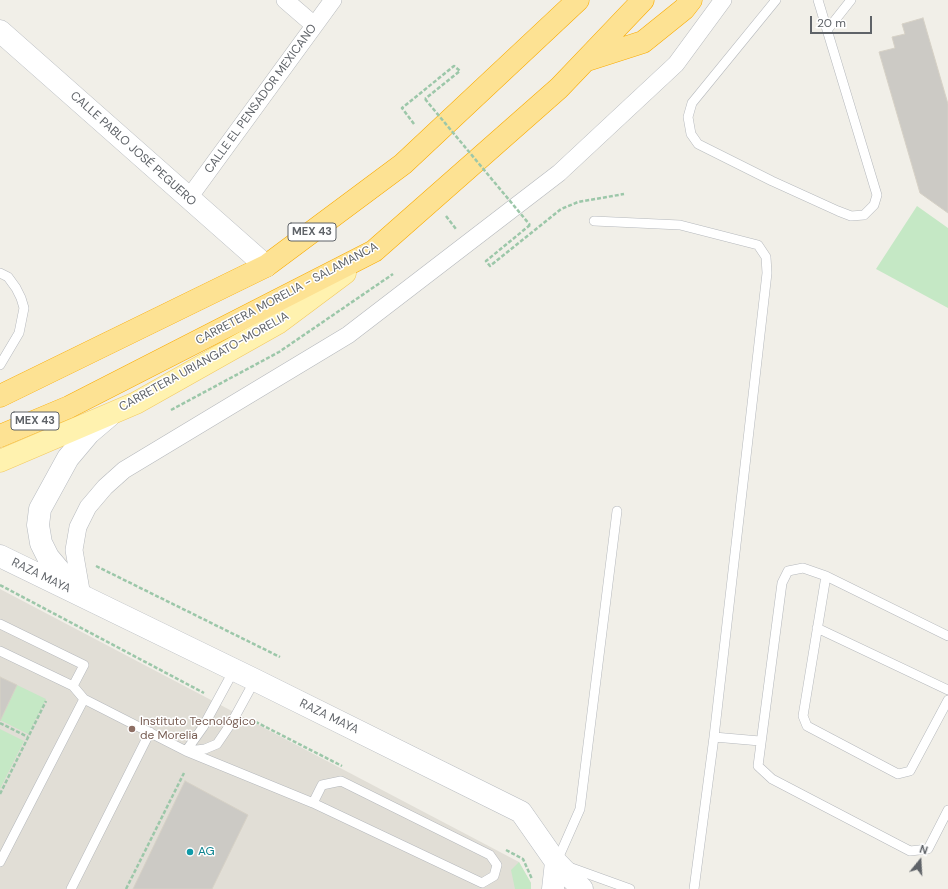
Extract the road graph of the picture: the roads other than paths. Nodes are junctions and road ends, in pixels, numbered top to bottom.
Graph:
1 (285, 0) edge
2 (333, 0) edge
3 (578, 0) edge
4 (643, 0) edge
5 (691, 0) edge
6 (723, 0) edge
7 (776, 0) edge
8 (818, 0) edge
9 (851, 0) edge
10 (314, 25) junction
11 (828, 29) junction
12 (0, 31) edge
13 (584, 61) junction
14 (188, 198) junction
15 (594, 221) dead end
16 (374, 251) junction
17 (266, 266) junction
18 (0, 272) edge
19 (0, 365) edge
20 (0, 396) edge
21 (113, 413) junction
22 (0, 436) edge
23 (0, 461) edge
24 (617, 511) dead end
25 (0, 556) edge
26 (826, 576) junction
27 (82, 596) junction
28 (0, 624) edge
29 (817, 628) junction
30 (948, 636) edge
31 (0, 651) edge
32 (234, 670) junction
33 (255, 680) junction
34 (74, 686) junction
35 (948, 690) edge
36 (84, 699) junction
37 (948, 700) edge
38 (150, 732) junction
39 (714, 737) junction
40 (760, 741) junction
41 (186, 751) junction
42 (313, 803) junction
43 (948, 810) edge
44 (0, 862) edge
45 (556, 862) junction
46 (71, 889) edge
47 (553, 889) edge
48 (568, 889) edge
49 (582, 889) edge
50 (630, 889) edge
51 (694, 889) edge

1 - 10 street
2 - 10 street, CALLE EL PENSADOR MEXICANO
3 - 17 highway, MEX 43
4 - 13 highway, CARRETERA MORELIA - SALAMANCA / MEX 43
5 - 13 highway
6 - 27 street
7 - 11 lane
8 - 11 lane
9 - 11 lane
10 - 14 street, CALLE EL PENSADOR MEXICANO
12 - 14 street, CALLE PABLO JOSÉ PEGUERO
13 - 16 highway, CARRETERA MORELIA - SALAMANCA / MEX 43
14 - 17 street, CALLE PABLO JOSÉ PEGUERO
15 - 39 lane
16 - 21 main road, CARRETERA URIANGATO-MORELIA
16 - 22 highway, CARRETERA MORELIA - SALAMANCA / MEX 43
17 - 20 highway, MEX 43
18 - 19 lane
21 - 23 main road, CARRETERA URIANGATO-MORELIA
21 - 27 street, RAZA MAYA
24 - 45 lane
25 - 27 street, RAZA MAYA
26 - 29 lane
26 - 30 lane
26 - 40 lane
27 - 32 street, RAZA MAYA
28 - 34 lane
29 - 35 lane
29 - 37 lane
31 - 34 lane
32 - 33 street, RAZA MAYA
32 - 41 lane
33 - 41 lane
33 - 45 street, RAZA MAYA
34 - 36 lane
36 - 38 lane
36 - 44 lane
38 - 41 lane
38 - 46 lane
39 - 40 lane
39 - 51 lane
40 - 43 lane
41 - 42 lane
42 - 42 lane
45 - 47 street
45 - 48 street, RAZA MAYA
45 - 49 street, RAZA MAYA
45 - 50 lane

